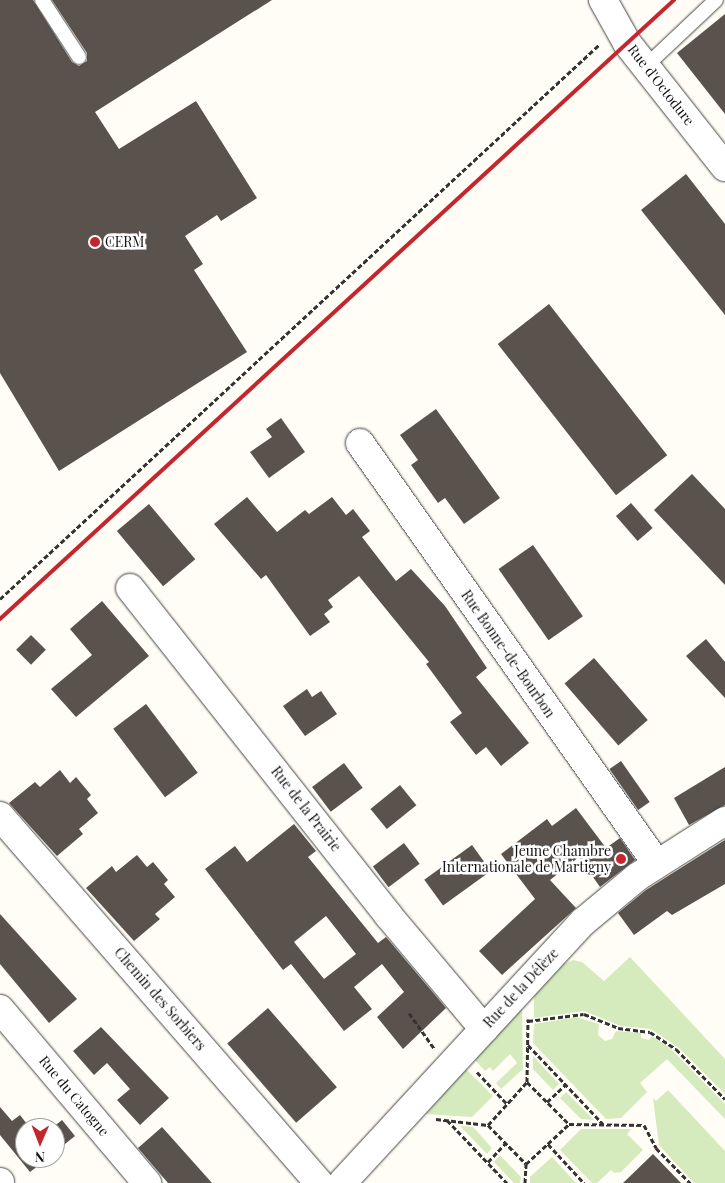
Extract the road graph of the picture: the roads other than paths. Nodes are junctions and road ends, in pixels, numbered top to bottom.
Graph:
1 (42, 0) edge
2 (603, 0) edge
3 (716, 0) edge
4 (79, 57) dead end
5 (646, 66) junction
6 (725, 167) edge
7 (360, 443) dead end
8 (130, 588) dead end
9 (0, 816) edge
10 (725, 821) edge
11 (658, 864) junction
12 (0, 1009) edge
13 (484, 1029) junction
14 (147, 1183) edge
15 (319, 1183) edge
16 (342, 1183) edge

1 - 4 lane
2 - 5 street, Rue d'Octodure
3 - 5 lane
5 - 6 street, Rue d'Octodure
7 - 11 street, Rue Bonne-de-Bourbon
8 - 13 street, Rue de la Prairie
9 - 15 street, Chemin des Sorbiers
10 - 11 street, Rue de la Délèze
11 - 13 street, Rue de la Délèze
12 - 14 street, Rue du Catogne
13 - 16 street, Rue de la Délèze

